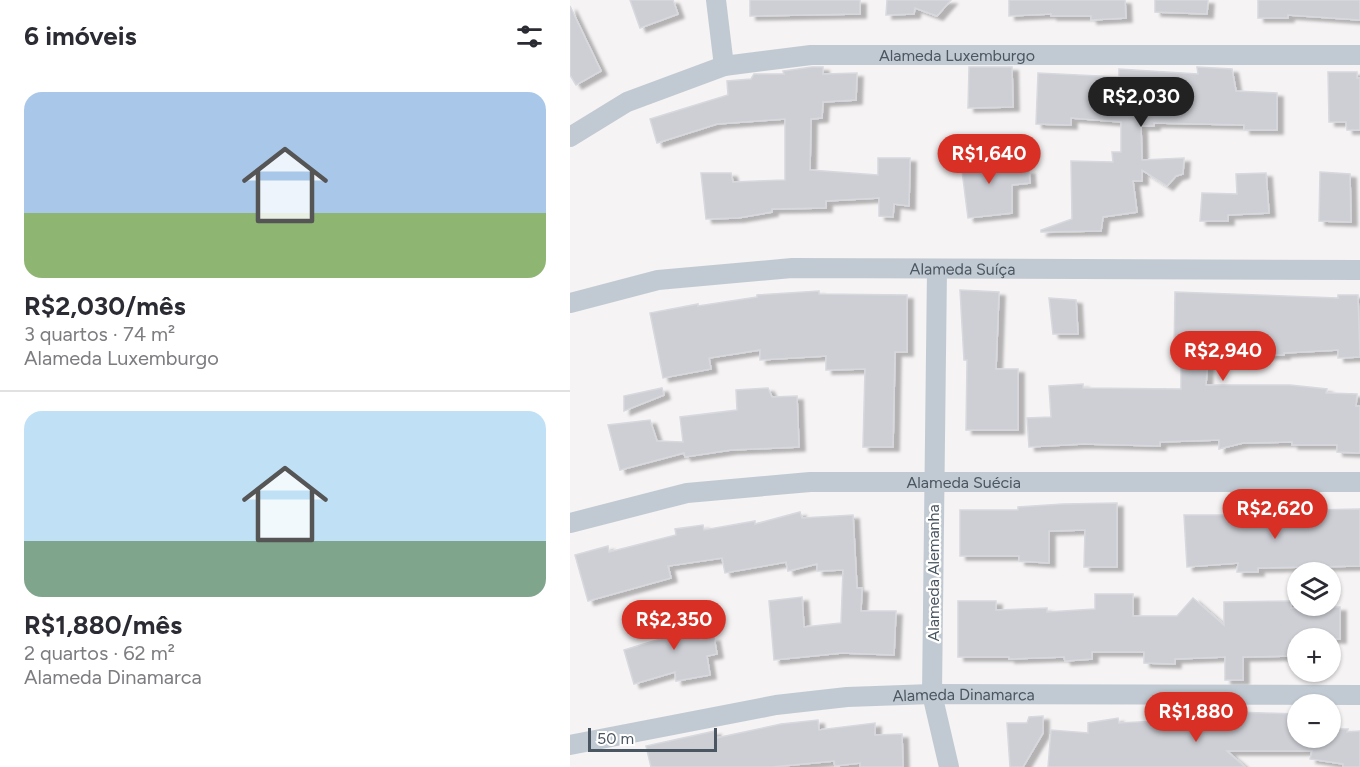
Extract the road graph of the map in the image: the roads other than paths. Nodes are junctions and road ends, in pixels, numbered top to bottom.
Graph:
1 (716, 0) edge
2 (1360, 55) edge
3 (724, 66) junction
4 (570, 137) edge
5 (937, 269) junction
6 (1360, 270) edge
7 (570, 303) edge
8 (934, 481) junction
9 (1360, 482) edge
10 (570, 523) edge
11 (932, 694) junction
12 (1360, 695) edge
13 (570, 745) edge
14 (949, 767) edge

1 - 3 street
2 - 3 street, Alameda Luxemburgo
3 - 4 street, Alameda Luxemburgo
5 - 6 street, Alameda Suíça
5 - 7 street, Alameda Suíça
5 - 8 street, Alameda Alemanha
8 - 9 street, Alameda Suécia
8 - 10 street, Alameda Suécia
8 - 11 street, Alameda Alemanha
11 - 12 street, Alameda Dinamarca
11 - 13 street, Alameda Dinamarca
11 - 14 street, Alameda Alemanha

